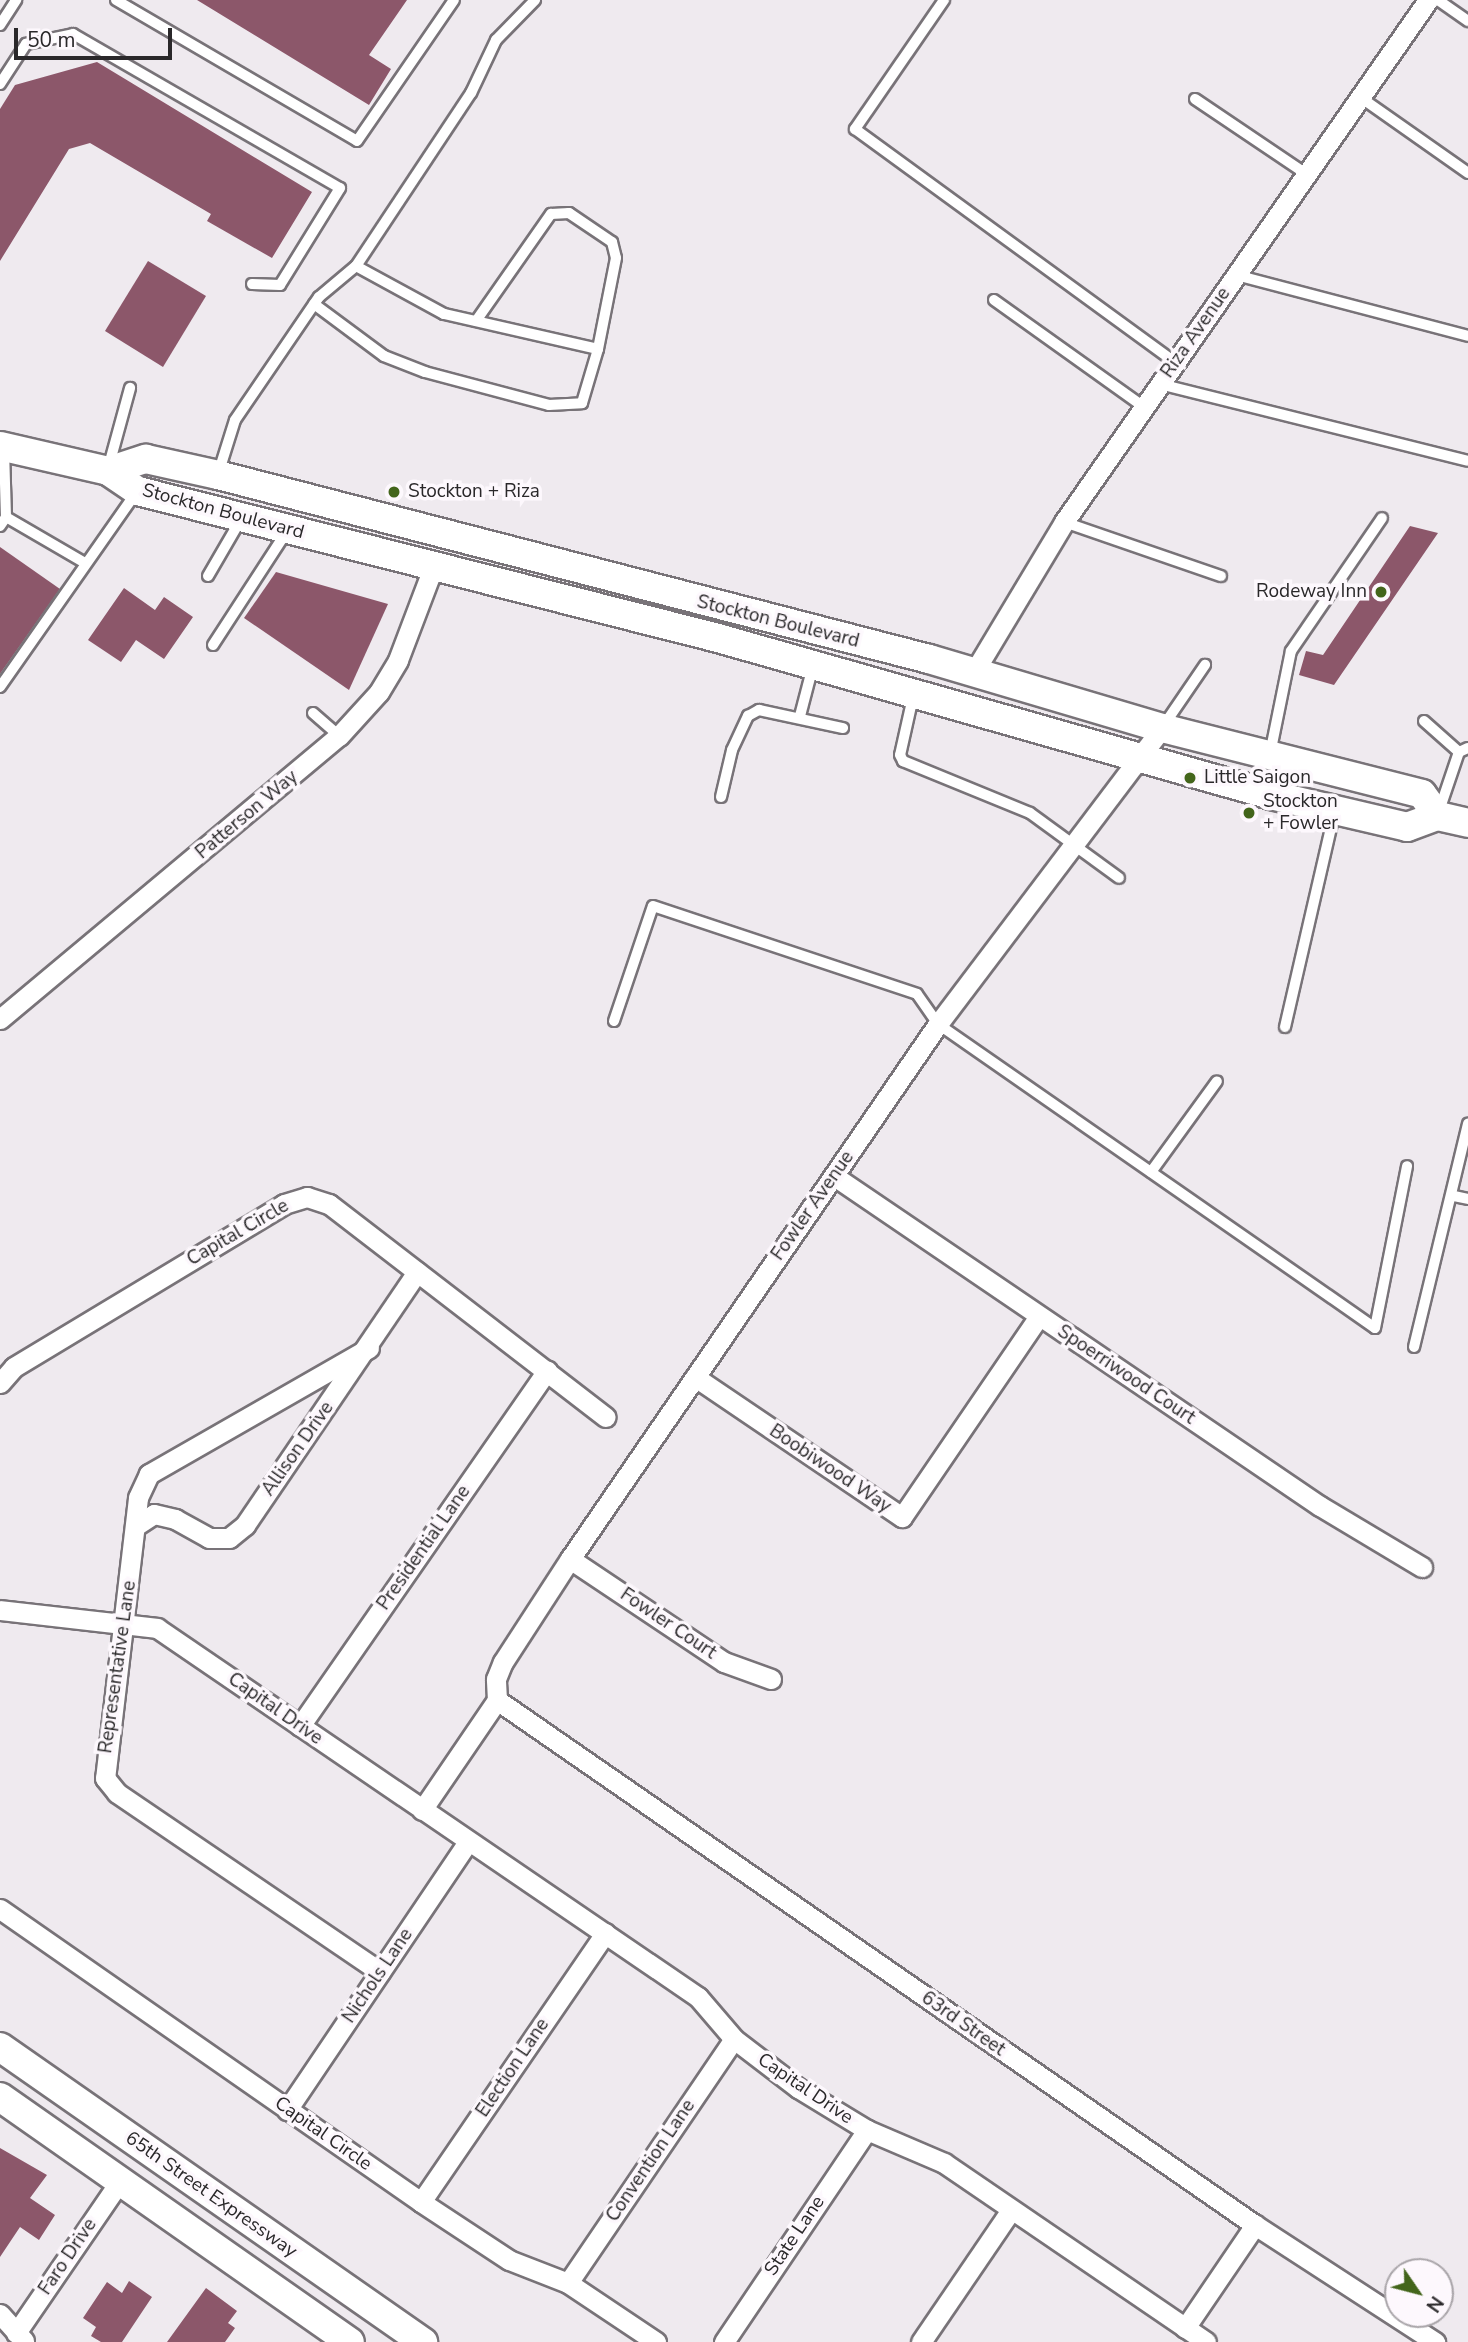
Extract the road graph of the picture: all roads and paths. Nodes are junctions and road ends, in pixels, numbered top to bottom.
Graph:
1 (16, 0) edge
2 (116, 0) edge
3 (454, 0) edge
4 (535, 0) edge
5 (944, 0) edge
6 (1428, 0) edge
7 (1438, 0) edge
8 (1468, 21) edge
9 (0, 25) edge
10 (0, 84) edge
11 (1360, 97) junction
12 (1195, 99) dead end
13 (1468, 173) edge
14 (1306, 174) junction
15 (356, 266) junction
16 (1236, 275) junction
17 (252, 284) dead end
18 (994, 300) dead end
19 (314, 304) junction
20 (476, 321) junction
21 (1468, 336) edge
22 (598, 349) junction
23 (1175, 362) junction
24 (1160, 384) junction
25 (130, 388) dead end
26 (1144, 407) junction
27 (2, 447) edge
28 (1468, 461) edge
29 (108, 471) junction
30 (218, 475) junction
31 (138, 491) junction
32 (1382, 518) dead end
33 (241, 519) junction
34 (3, 522) edge
35 (1064, 522) junction
36 (287, 530) junction
37 (85, 563) junction
38 (435, 565) junction
39 (208, 576) dead end
40 (1221, 576) dead end
41 (619, 582) junction
42 (213, 645) dead end
43 (1205, 665) dead end
44 (813, 666) junction
45 (974, 672) junction
46 (0, 687) edge
47 (914, 694) junction
48 (967, 710) junction
49 (313, 713) dead end
50 (800, 716) junction
51 (1424, 721) dead end
52 (843, 728) dead end
53 (1162, 728) junction
54 (339, 736) junction
55 (1464, 750) edge
56 (1270, 754) junction
57 (1137, 760) junction
58 (720, 797) dead end
59 (1335, 810) junction
60 (1438, 816) junction
61 (1468, 823) edge
62 (1073, 847) junction
63 (1119, 878) dead end
64 (0, 1019) edge
65 (614, 1021) dead end
66 (939, 1024) junction
67 (1285, 1027) dead end
68 (1217, 1081) dead end
69 (1467, 1130) edge
70 (1407, 1166) dead end
71 (1151, 1172) junction
72 (834, 1176) junction
73 (1454, 1196) junction
74 (1468, 1199) edge
75 (417, 1272) junction
76 (1039, 1316) junction
77 (1413, 1347) dead end
78 (369, 1348) junction
79 (547, 1370) junction
80 (695, 1377) junction
81 (0, 1383) edge
82 (606, 1417) dead end
83 (137, 1525) junction
84 (570, 1559) junction
85 (1422, 1567) dead end
86 (0, 1610) edge
87 (123, 1627) junction
88 (771, 1679) dead end
89 (497, 1700) junction
90 (300, 1726) junction
91 (422, 1810) junction
92 (468, 1842) junction
93 (0, 1909) edge
94 (604, 1933) junction
95 (380, 1972) junction
96 (734, 2039) junction
97 (0, 2047) edge
98 (0, 2097) edge
99 (287, 2110) junction
100 (867, 2130) junction
101 (120, 2181) junction
102 (421, 2202) junction
103 (1011, 2210) junction
104 (1255, 2225) junction
105 (568, 2283) junction
106 (0, 2314) edge
107 (1185, 2328) junction
108 (20, 2337) edge
109 (350, 2342) edge
110 (423, 2342) edge
111 (656, 2342) edge
112 (724, 2342) edge
113 (921, 2342) edge
114 (1206, 2342) edge
115 (1435, 2342) edge

1 - 9 lane
2 - 3 lane
4 - 15 lane
5 - 23 lane
6 - 11 street, Riza Avenue
7 - 8 lane
10 - 17 lane
11 - 13 lane
11 - 14 street, Riza Avenue
12 - 14 lane
14 - 16 street, Riza Avenue
15 - 19 lane
15 - 20 lane
16 - 21 lane
16 - 23 street, Riza Avenue
18 - 26 lane
19 - 22 lane
19 - 30 lane
20 - 22 lane
20 - 22 lane
23 - 24 street, Riza Avenue
24 - 26 street, Riza Avenue
24 - 28 lane
25 - 29 lane
26 - 35 street, Riza Avenue
27 - 29 main road, Stockton Boulevard
27 - 34 lane
29 - 30 main road, Stockton Boulevard
29 - 31 main road, Stockton Boulevard
30 - 41 main road, Stockton Boulevard
31 - 33 main road, Stockton Boulevard
31 - 37 lane
32 - 56 lane
33 - 36 main road, Stockton Boulevard
33 - 39 lane
34 - 37 lane
35 - 40 lane
35 - 45 street, Riza Avenue
36 - 38 main road, Stockton Boulevard
36 - 42 lane
37 - 46 lane
38 - 41 main road
38 - 44 main road, Stockton Boulevard
38 - 54 street, Patterson Way
41 - 45 main road, Stockton Boulevard
43 - 53 lane
44 - 47 main road, Stockton Boulevard
44 - 50 lane
45 - 48 main road
45 - 53 main road, Stockton Boulevard
47 - 48 main road, Stockton Boulevard
47 - 62 lane
48 - 57 main road, Stockton Boulevard
49 - 54 lane
50 - 52 lane
50 - 58 lane
51 - 55 lane
53 - 56 main road, Stockton Boulevard
53 - 57 street, Fowler Avenue
54 - 64 street, Patterson Way
55 - 60 lane
56 - 60 main road, Stockton Boulevard
57 - 59 main road, Stockton Boulevard
57 - 62 street, Fowler Avenue
59 - 60 main road, Stockton Boulevard
59 - 67 lane
60 - 61 main road
62 - 63 lane
62 - 66 street, Fowler Avenue
65 - 66 lane
66 - 71 lane
66 - 72 street, Fowler Avenue
68 - 71 lane
69 - 73 lane
70 - 71 lane
72 - 76 street, Spoerriwood Court
72 - 80 street, Fowler Avenue
73 - 74 lane
73 - 77 lane
75 - 78 street, Allison Drive
75 - 79 street, Capital Circle
75 - 81 street, Capital Circle
76 - 80 street, Boobiwood Way
76 - 85 street, Spoerriwood Court
78 - 83 street, Representative Lane
78 - 83 street, Allison Drive
79 - 82 street, Capital Circle
79 - 90 street, Presidential Lane
80 - 84 street, Fowler Avenue
83 - 87 street, Representative Lane
84 - 88 street, Fowler Court
84 - 89 street, Fowler Avenue
86 - 87 street, Capital Drive
87 - 90 street, Capital Drive
87 - 95 street, Representative Lane
89 - 91 street
89 - 104 street, 63rd Street
90 - 91 street, Capital Drive
91 - 92 street, Capital Drive
92 - 94 street, Capital Drive
92 - 95 street, Nichols Lane
93 - 99 street, Capital Circle
94 - 96 street, Capital Drive
94 - 102 street, Election Lane
95 - 99 street, Nichols Lane
96 - 100 street, Capital Drive
96 - 105 street, Convention Lane
97 - 110 main road, 65th Street Expressway
98 - 101 main road
99 - 102 street, Capital Circle
100 - 103 street, Capital Drive
100 - 112 street, State Lane
101 - 108 street, Faro Drive
101 - 109 main road
102 - 105 street, Capital Circle
103 - 107 street, Capital Drive
103 - 113 street
104 - 107 street
104 - 115 street, 63rd Street
105 - 111 street, Capital Circle
106 - 108 street
107 - 114 street, Capital Drive

